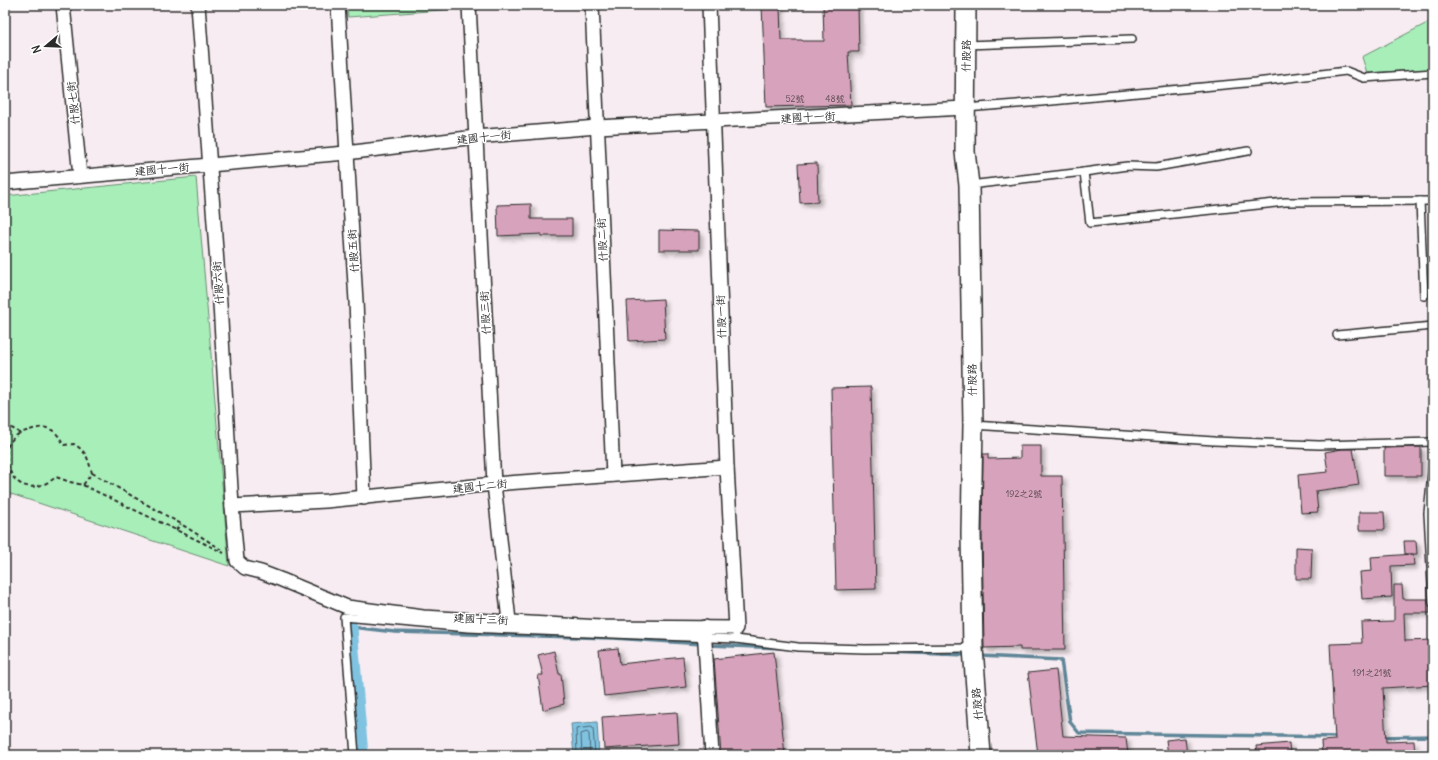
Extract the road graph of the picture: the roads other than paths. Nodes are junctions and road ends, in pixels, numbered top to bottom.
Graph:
1 (63, 5) edge
2 (198, 5) edge
3 (338, 5) edge
4 (469, 5) edge
5 (592, 5) edge
6 (709, 5) edge
7 (966, 5) edge
8 (1132, 39) dead end
9 (966, 45) junction
10 (1433, 73) edge
11 (965, 108) junction
12 (713, 122) junction
13 (597, 127) junction
14 (475, 137) junction
15 (1248, 151) dead end
16 (346, 153) junction
17 (210, 164) junction
18 (1084, 172) junction
19 (80, 176) junction
20 (5, 182) edge
21 (969, 184) junction
22 (1420, 201) junction
23 (1433, 201) edge
24 (1424, 296) dead end
25 (1433, 326) edge
26 (1337, 335) dead end
27 (973, 425) junction
28 (1433, 442) edge
29 (1433, 463) edge
30 (728, 467) junction
31 (613, 475) junction
32 (494, 484) junction
33 (364, 498) junction
34 (232, 506) junction
35 (237, 560) joint
36 (1433, 603) edge
37 (510, 621) junction
38 (704, 633) junction
39 (736, 634) junction
40 (973, 648) junction
41 (355, 755) edge
42 (712, 755) edge
43 (981, 755) edge

1 - 19 street, 什股七街
2 - 17 street, 什股六街
3 - 16 street, 什股五街
4 - 14 street, 什股三街
5 - 13 street, 什股二街
6 - 12 street, 什股一街
7 - 9 street, 什股路
8 - 9 lane
9 - 11 street, 什股路
10 - 11 lane
11 - 12 street, 建國十一街
11 - 21 street, 什股路
12 - 13 street, 建國十一街
12 - 30 street, 什股一街
13 - 14 street, 建國十一街
13 - 31 street, 什股二街
14 - 16 street, 建國十一街
14 - 32 street, 什股三街
15 - 18 lane
16 - 17 street, 建國十一街
16 - 33 street, 什股五街
17 - 19 street, 建國十一街
17 - 34 street, 什股六街
18 - 21 lane
18 - 22 lane
19 - 20 street, 建國十一街
21 - 27 street, 什股路
22 - 23 lane
22 - 24 lane
25 - 26 lane
27 - 28 lane
27 - 40 street, 什股路
29 - 36 lane
30 - 31 street, 建國十二街
30 - 39 street, 什股一街
31 - 32 street, 建國十二街
32 - 33 street, 建國十二街
32 - 37 street, 什股三街
33 - 34 street, 建國十二街
34 - 35 street, 什股六街
35 - 37 street, 建國十三街
37 - 38 street, 建國十三街
38 - 39 street, 建國十三街
38 - 41 lane
38 - 42 street
39 - 40 lane
40 - 43 street, 什股路

